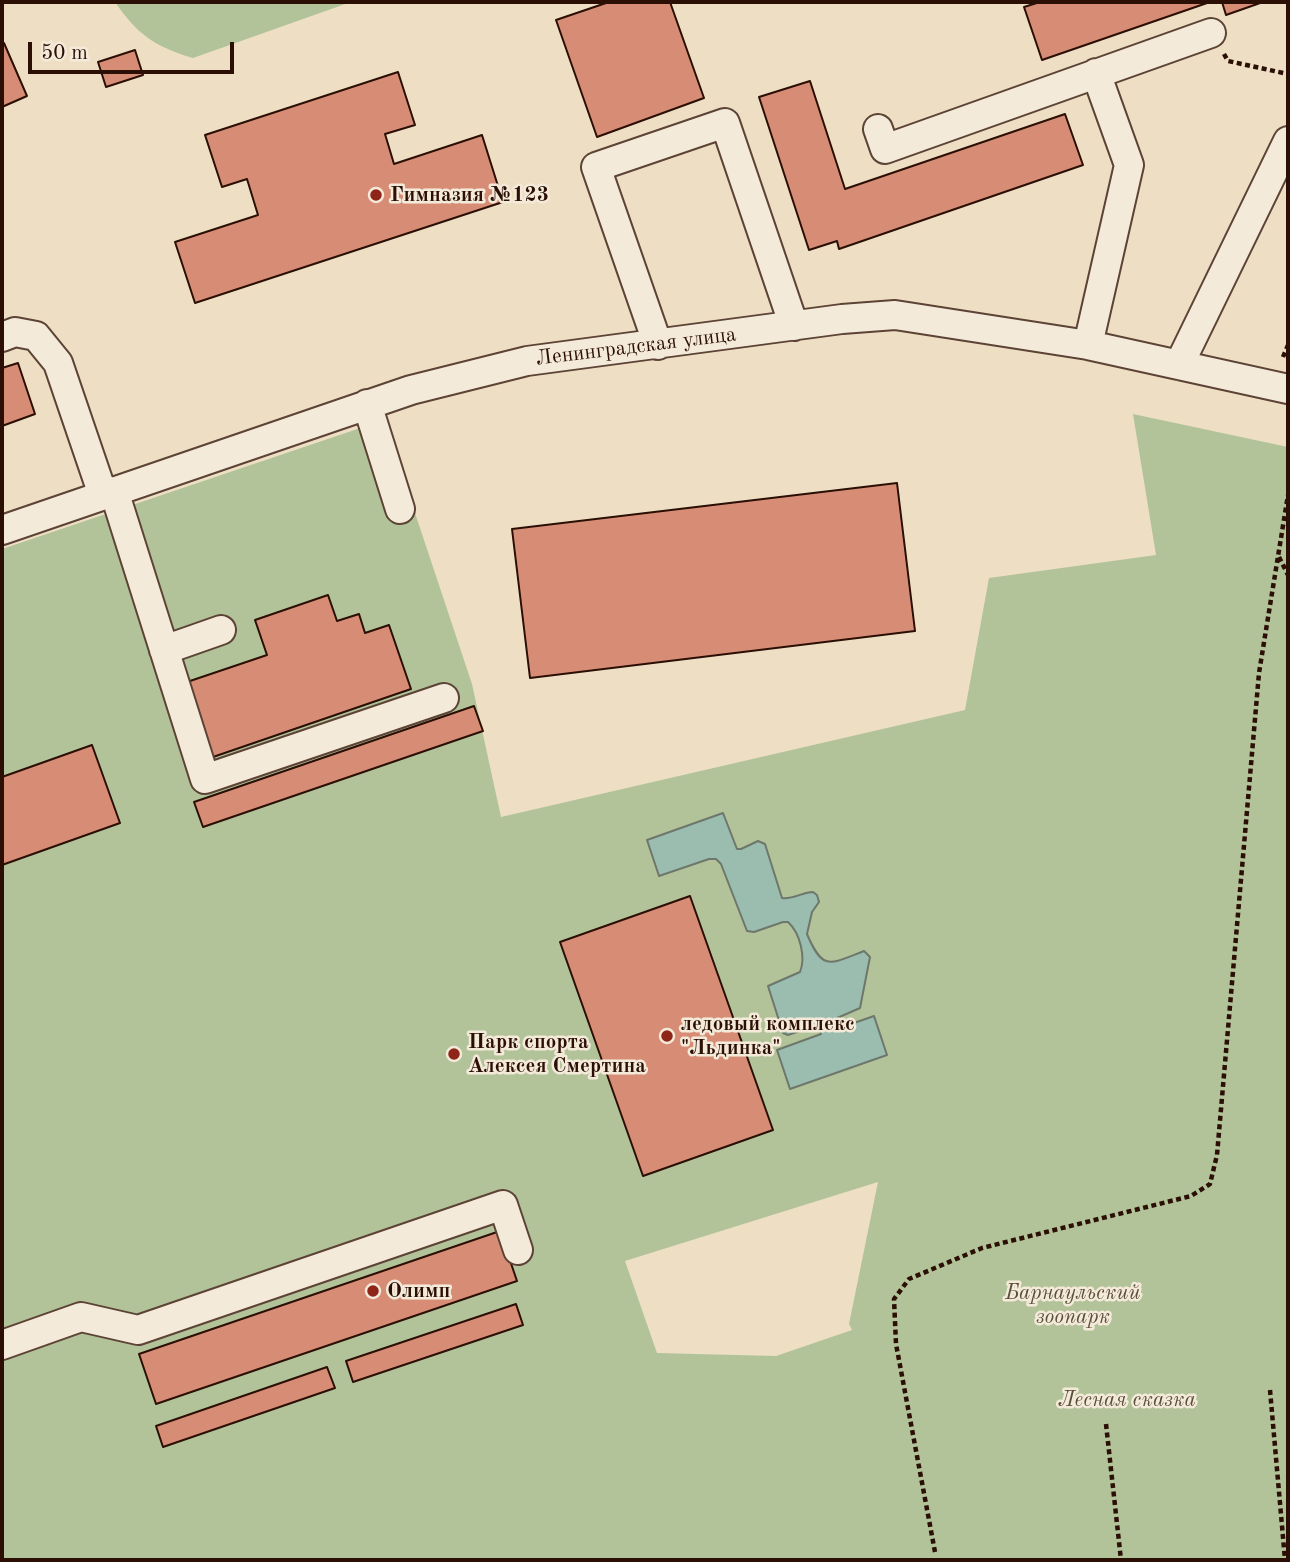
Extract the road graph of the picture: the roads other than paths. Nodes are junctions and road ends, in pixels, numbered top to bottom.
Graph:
1 (1210, 33) road end
2 (1096, 73) junction
3 (878, 129) dead end
4 (1288, 141) edge
5 (794, 326) junction
6 (2, 337) edge
7 (658, 345) junction
8 (1088, 345) junction
9 (1179, 365) junction
10 (1288, 389) edge
11 (367, 404) junction
12 (108, 493) junction
13 (400, 509) dead end
14 (2, 530) edge
15 (221, 630) dead end
16 (164, 650) junction
17 (444, 698) dead end
18 (518, 1250) dead end
19 (2, 1345) edge

1 - 2 street
2 - 3 street
2 - 8 street
4 - 9 street
5 - 7 street, Ленинградская улица
5 - 7 street
5 - 8 street, Ленинградская улица
6 - 12 street
7 - 11 street, Ленинградская улица
8 - 9 street, Ленинградская улица
9 - 10 street, Ленинградская улица
11 - 12 street, Ленинградская улица
11 - 13 street
12 - 14 street, Ленинградская улица
12 - 16 street
15 - 16 street
16 - 17 street
18 - 19 street

